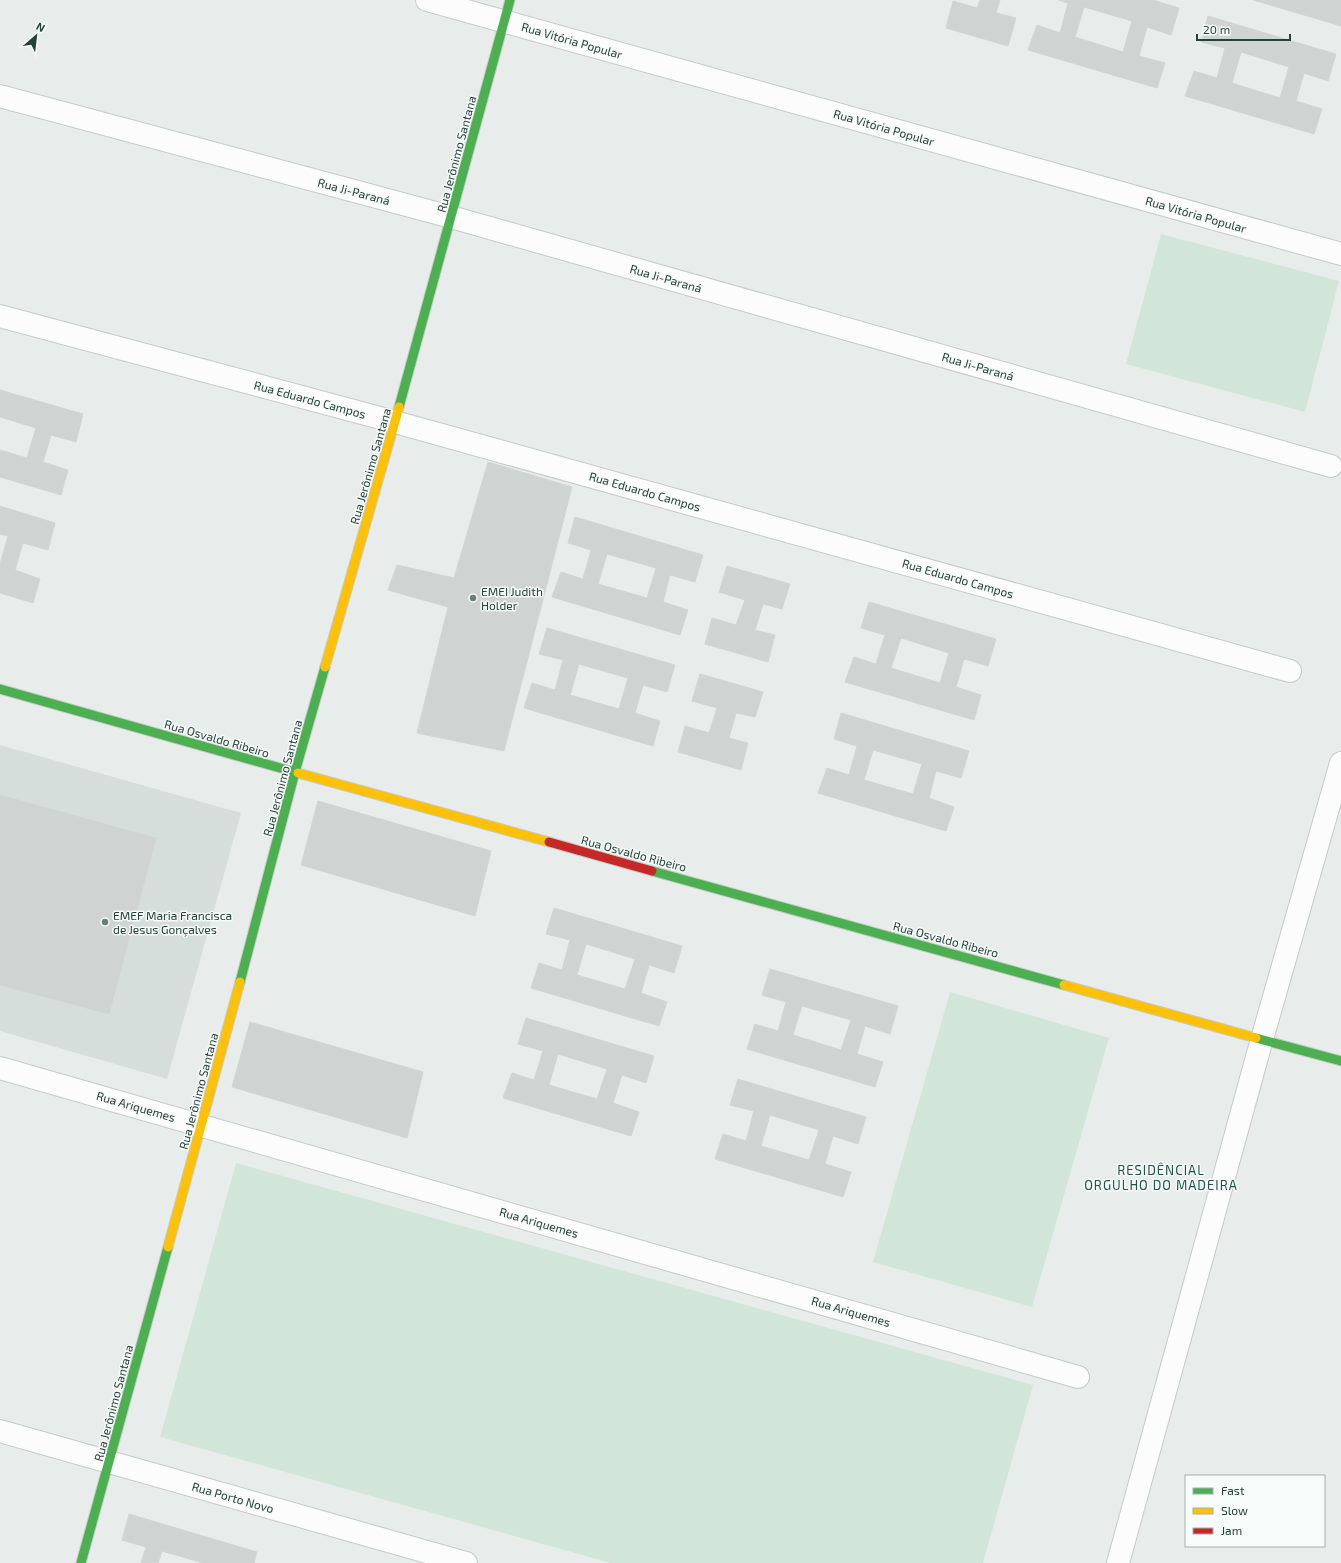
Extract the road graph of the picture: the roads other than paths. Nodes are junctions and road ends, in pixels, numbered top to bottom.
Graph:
1 (427, 0) edge
2 (510, 0) edge
3 (504, 22) junction
4 (0, 96) edge
5 (451, 217) junction
6 (1341, 254) edge
7 (0, 316) edge
8 (395, 422) junction
9 (1331, 466) dead end
10 (1290, 670) dead end
11 (0, 689) edge
12 (1341, 763) edge
13 (296, 772) junction
14 (1262, 1039) junction
15 (1341, 1061) edge
16 (0, 1068) edge
17 (202, 1125) junction
18 (1078, 1377) dead end
19 (0, 1431) edge
20 (109, 1462) junction
21 (81, 1563) edge
22 (466, 1563) edge
23 (1118, 1563) edge

1 - 3 street, Rua Vitória Popular
2 - 3 street, Rua Jerônimo Santana
3 - 5 street, Rua Jerônimo Santana
3 - 6 street, Rua Vitória Popular
4 - 5 street, Rua Ji-Paraná
5 - 8 street, Rua Jerônimo Santana
5 - 9 street, Rua Ji-Paraná
7 - 8 street, Rua Eduardo Campos
8 - 10 street, Rua Eduardo Campos
8 - 13 street, Rua Jerônimo Santana
11 - 13 street, Rua Osvaldo Ribeiro
12 - 14 street
13 - 14 street, Rua Osvaldo Ribeiro
13 - 17 street, Rua Jerônimo Santana
14 - 15 street, Rua Osvaldo Ribeiro
14 - 23 street
16 - 17 street, Rua Ariquemes
17 - 18 street, Rua Ariquemes
17 - 20 street, Rua Jerônimo Santana
19 - 20 street, Rua Porto Novo
20 - 21 street, Rua Jerônimo Santana
20 - 22 street, Rua Porto Novo

